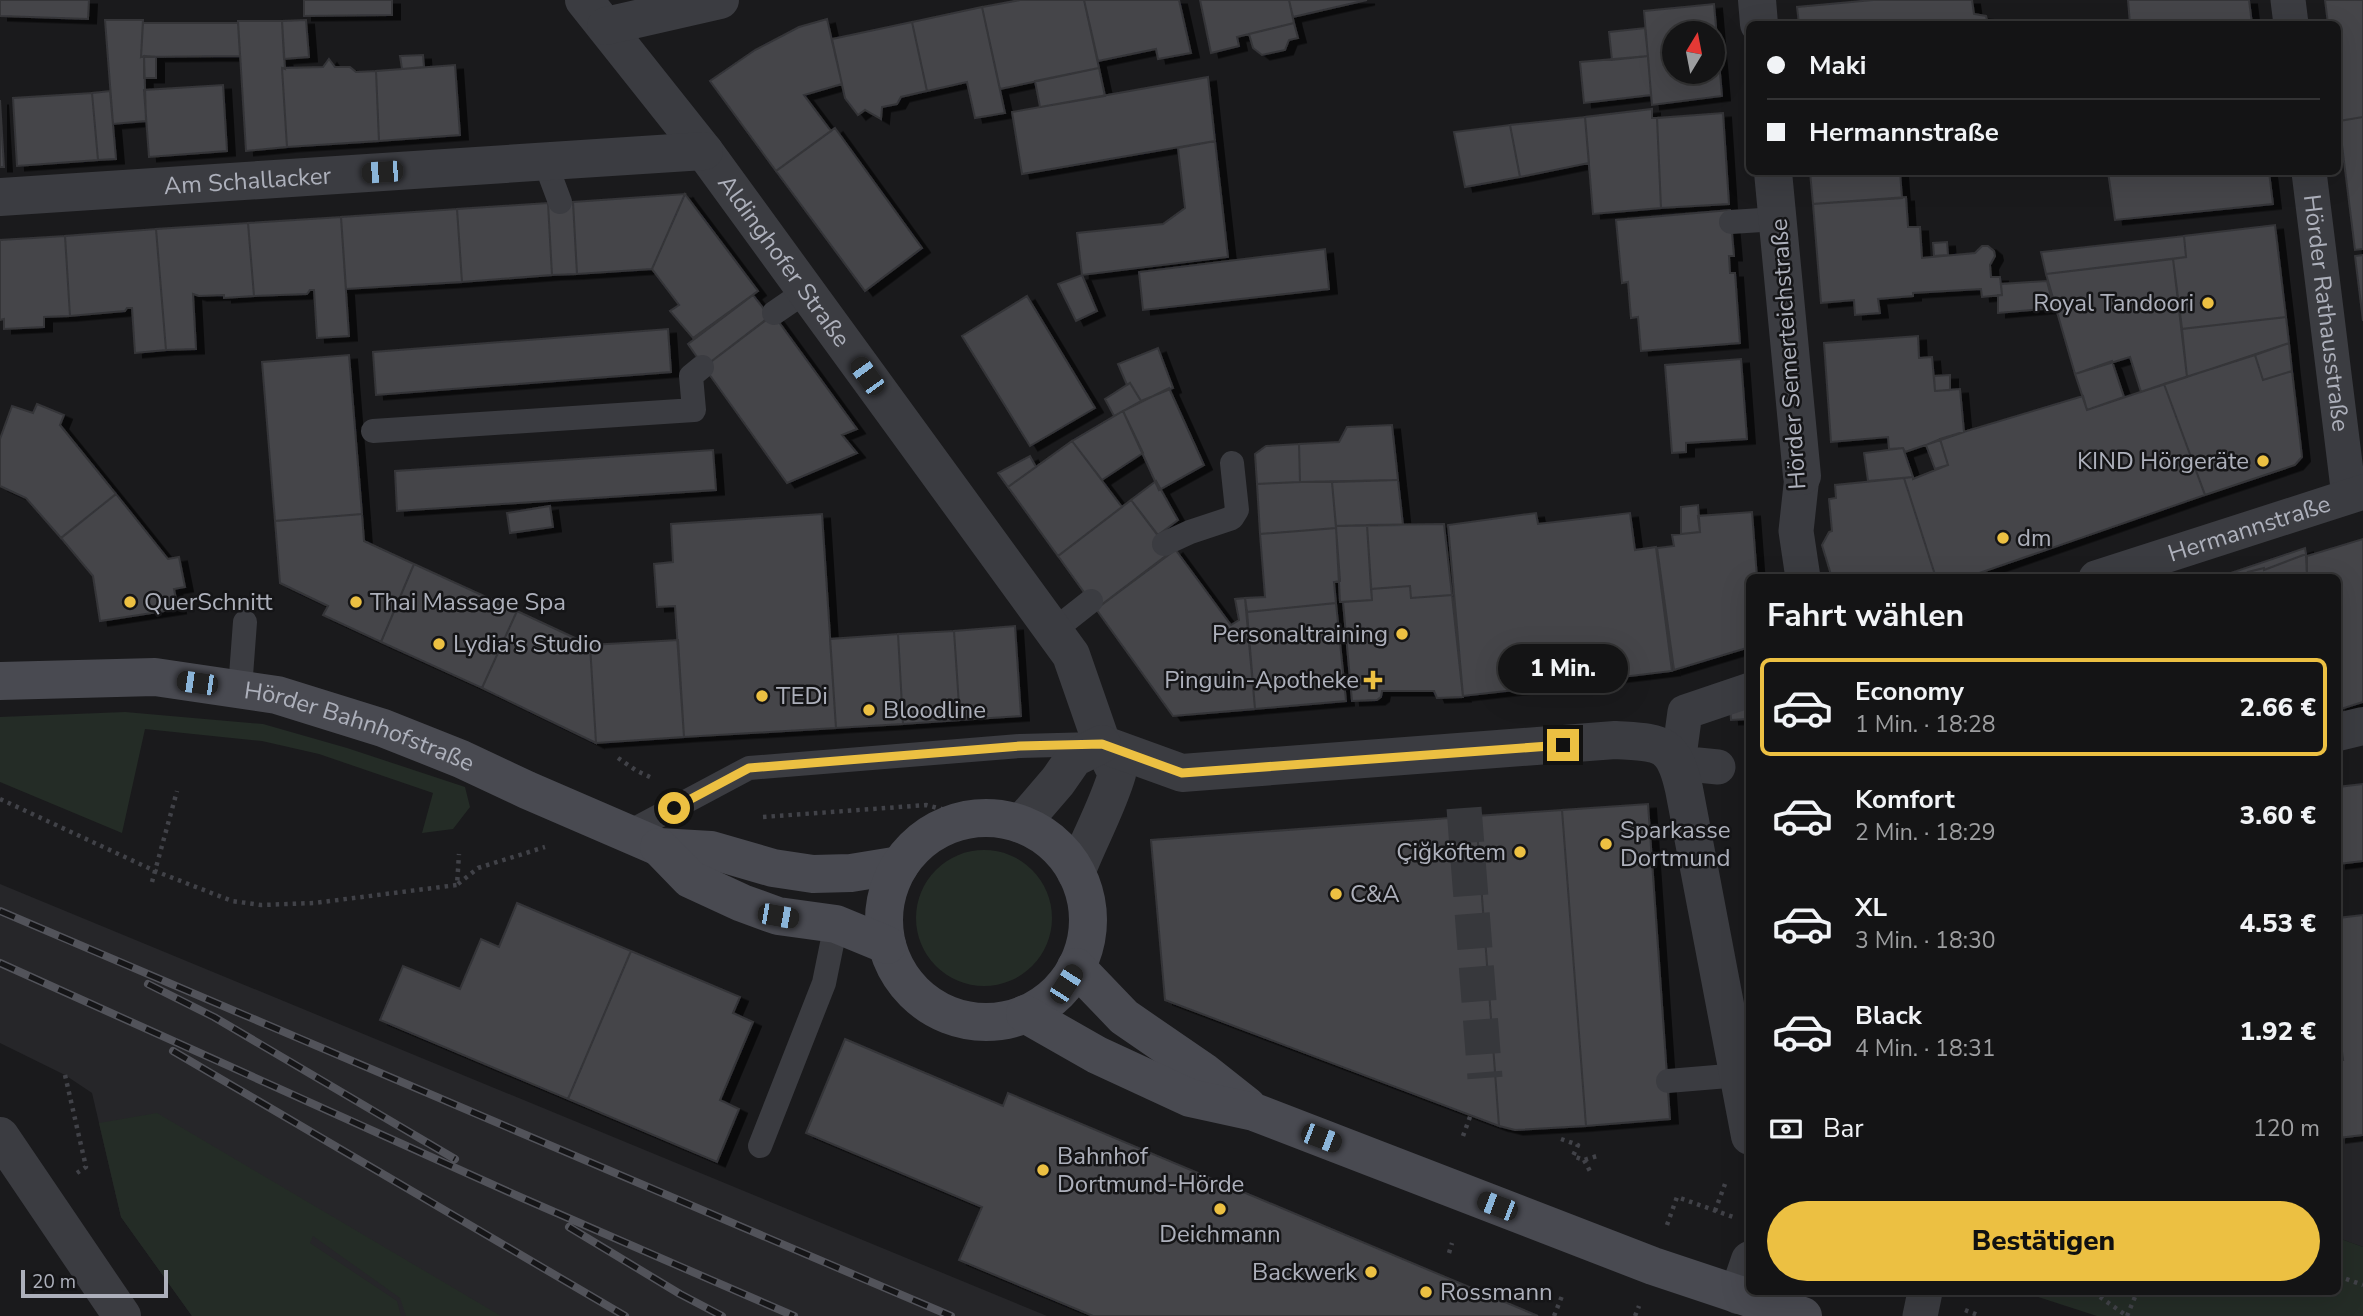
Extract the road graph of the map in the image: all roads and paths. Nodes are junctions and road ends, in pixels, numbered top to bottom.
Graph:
1 (720, 0) edge
2 (1756, 0) edge
3 (2288, 0) edge
4 (595, 13) edge
5 (1759, 21) edge
6 (2291, 21) edge
7 (704, 151) junction
8 (545, 162) junction
9 (1773, 175) edge
10 (2309, 175) edge
11 (0, 197) edge
12 (560, 202) dead end
13 (1777, 219) junction
14 (1731, 222) dead end
15 (806, 291) junction
16 (774, 313) dead end
17 (702, 367) dead end
18 (373, 431) dead end
19 (1231, 463) dead end
20 (1802, 475) joint
21 (2356, 494) edge
22 (1164, 544) dead end
23 (1803, 574) edge
24 (2108, 574) edge
25 (1091, 601) dead end
26 (245, 622) dead end
27 (1053, 631) junction
28 (0, 681) edge
29 (240, 689) junction
30 (1746, 691) edge
31 (2363, 726) edge
32 (2341, 731) edge
33 (1102, 744) junction
34 (1678, 763) junction
35 (1718, 767) dead end
36 (177, 790) dead end
37 (0, 799) edge
38 (1021, 824) junction
39 (643, 839) junction
40 (557, 844) dead end
41 (459, 854) dead end
42 (900, 865) junction
43 (155, 871) junction
44 (1076, 873) junction
45 (152, 882) dead end
46 (457, 885) junction
47 (836, 924) junction
48 (887, 945) junction
49 (1076, 967) junction
50 (1025, 1014) junction
51 (65, 1075) dead end
52 (1740, 1075) junction
53 (1668, 1081) dead end
54 (1254, 1112) junction
55 (1746, 1112) edge
56 (1471, 1114) dead end
57 (1462, 1136) dead end
58 (1, 1139) edge
59 (79, 1139) dead end
60 (1561, 1139) dead end
61 (760, 1146) dead end
62 (1597, 1156) dead end
63 (1584, 1160) junction
64 (1591, 1173) dead end
65 (1726, 1184) dead end
66 (1716, 1211) junction
67 (1670, 1216) dead end
68 (1738, 1219) dead end
69 (1452, 1243) dead end
70 (1449, 1253) dead end
71 (2341, 1277) edge
72 (1744, 1278) edge
73 (2363, 1285) edge
74 (1770, 1295) edge
75 (1924, 1295) edge
76 (2097, 1295) edge
77 (2136, 1295) edge
78 (1562, 1296) dead end
79 (122, 1316) edge
80 (1554, 1316) edge
81 (1803, 1316) edge
82 (1920, 1316) edge
83 (2127, 1316) edge

1 - 4 street
2 - 5 street
3 - 6 street
4 - 7 street, Aldinghofer Straße
7 - 8 street, Am Schallacker
7 - 15 street, Aldinghofer Straße
8 - 11 street, Am Schallacker
8 - 12 lane
9 - 13 street, Hörder Semerteichstraße
10 - 21 street, Hörder Rathausstraße
13 - 14 lane
13 - 20 street, Hörder Semerteichstraße
15 - 16 lane
15 - 27 street, Aldinghofer Straße
17 - 18 lane
19 - 22 lane
20 - 23 street, Hörder Semerteichstraße
21 - 24 street, Hermannstraße
25 - 27 lane
26 - 29 lane
27 - 33 street, Aldinghofer Straße
28 - 29 main road, Hörder Bahnhofstraße
29 - 39 main road, Hörder Bahnhofstraße
30 - 34 street
31 - 32 street
33 - 34 street
33 - 38 street
33 - 39 lane
33 - 44 street, Aldinghofer Straße
34 - 35 street
34 - 52 street
36 - 43 path
37 - 43 path
38 - 42 main road
38 - 44 main road
39 - 42 main road, Hörder Bahnhofstraße
39 - 47 main road, Hörder Bahnhofstraße
40 - 46 path
41 - 46 path
42 - 48 main road
43 - 45 path
43 - 46 path
44 - 49 main road
47 - 48 main road, Hörder Bahnhofstraße
47 - 61 lane
48 - 50 main road
49 - 50 main road
49 - 54 main road
50 - 54 main road
51 - 59 path
52 - 53 lane
52 - 55 street
54 - 72 main road
56 - 57 path
58 - 79 street
60 - 63 path
62 - 63 path
63 - 64 path
65 - 66 path
66 - 67 path
66 - 68 path
69 - 70 path
71 - 73 path
74 - 81 main road
75 - 82 street, bridge
76 - 83 path
77 - 83 path
78 - 80 path

